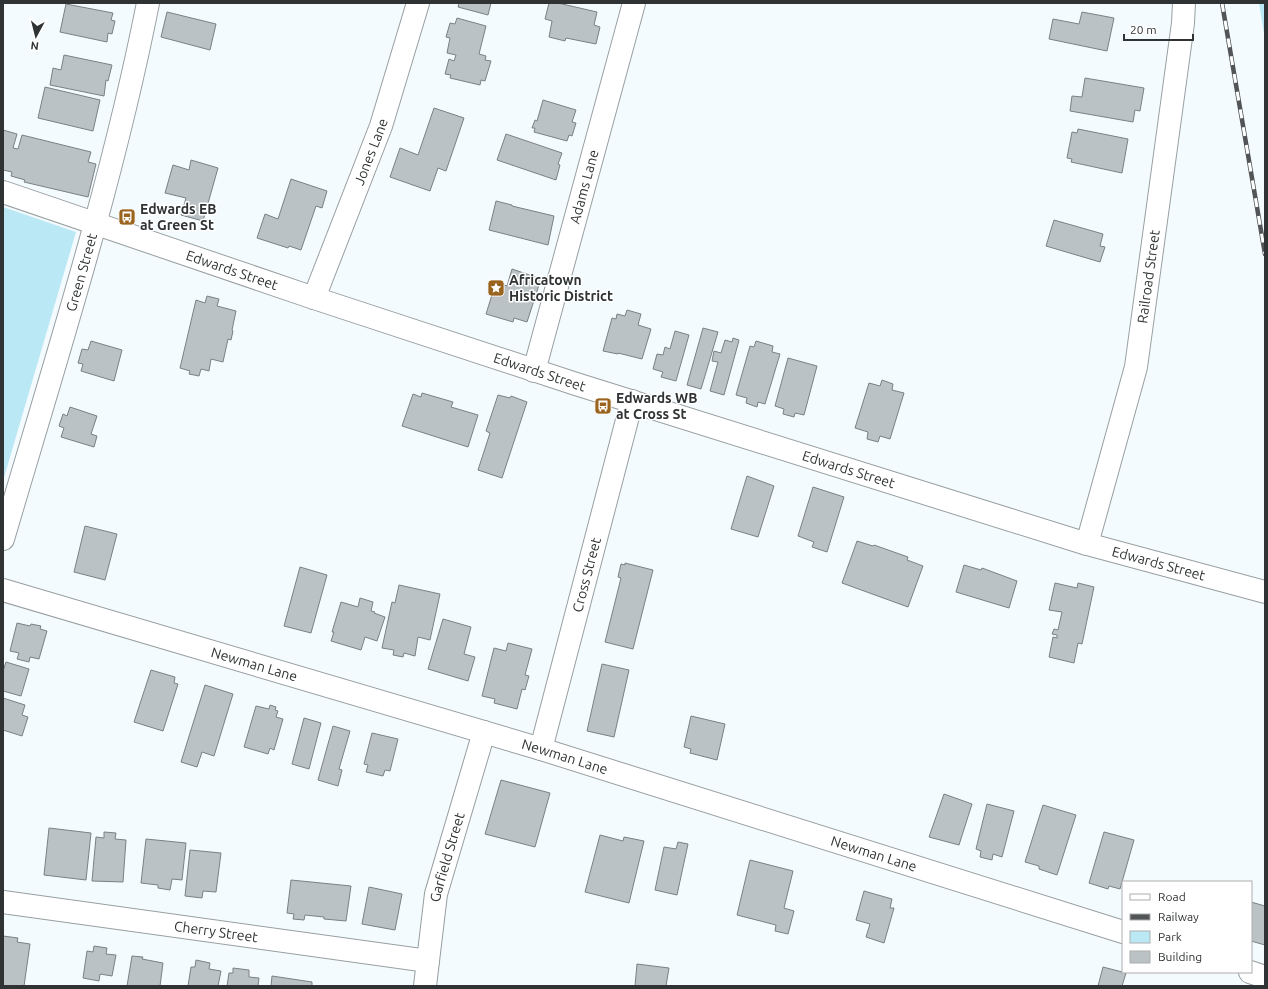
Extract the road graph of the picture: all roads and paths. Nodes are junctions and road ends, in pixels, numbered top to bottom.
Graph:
1 (148, 3) edge
2 (418, 3) edge
3 (634, 3) edge
4 (1184, 3) edge
5 (3, 192) edge
6 (95, 224) junction
7 (314, 298) junction
8 (534, 371) junction
9 (632, 401) junction
10 (3, 539) edge
11 (1087, 544) junction
12 (3, 590) edge
13 (1265, 592) edge
14 (484, 732) junction
15 (541, 749) junction
16 (3, 902) edge
17 (1122, 932) edge
18 (428, 961) junction
19 (1252, 973) edge
20 (1265, 977) edge
21 (425, 986) edge

1 - 6 street, Green Street
2 - 7 street, Jones Lane
3 - 8 street, Adams Lane
4 - 11 street, Railroad Street
5 - 6 street, Edwards Street
6 - 7 street, Edwards Street
6 - 10 street, Green Street
7 - 8 street, Edwards Street
8 - 9 street, Edwards Street
9 - 11 street, Edwards Street
9 - 15 street, Cross Street
11 - 13 street, Edwards Street
12 - 14 street, Newman Lane
14 - 15 street, Newman Lane
14 - 18 street, Garfield Street
15 - 17 street, Newman Lane
16 - 18 street, Cherry Street
18 - 21 street, Garfield Street
19 - 20 street

